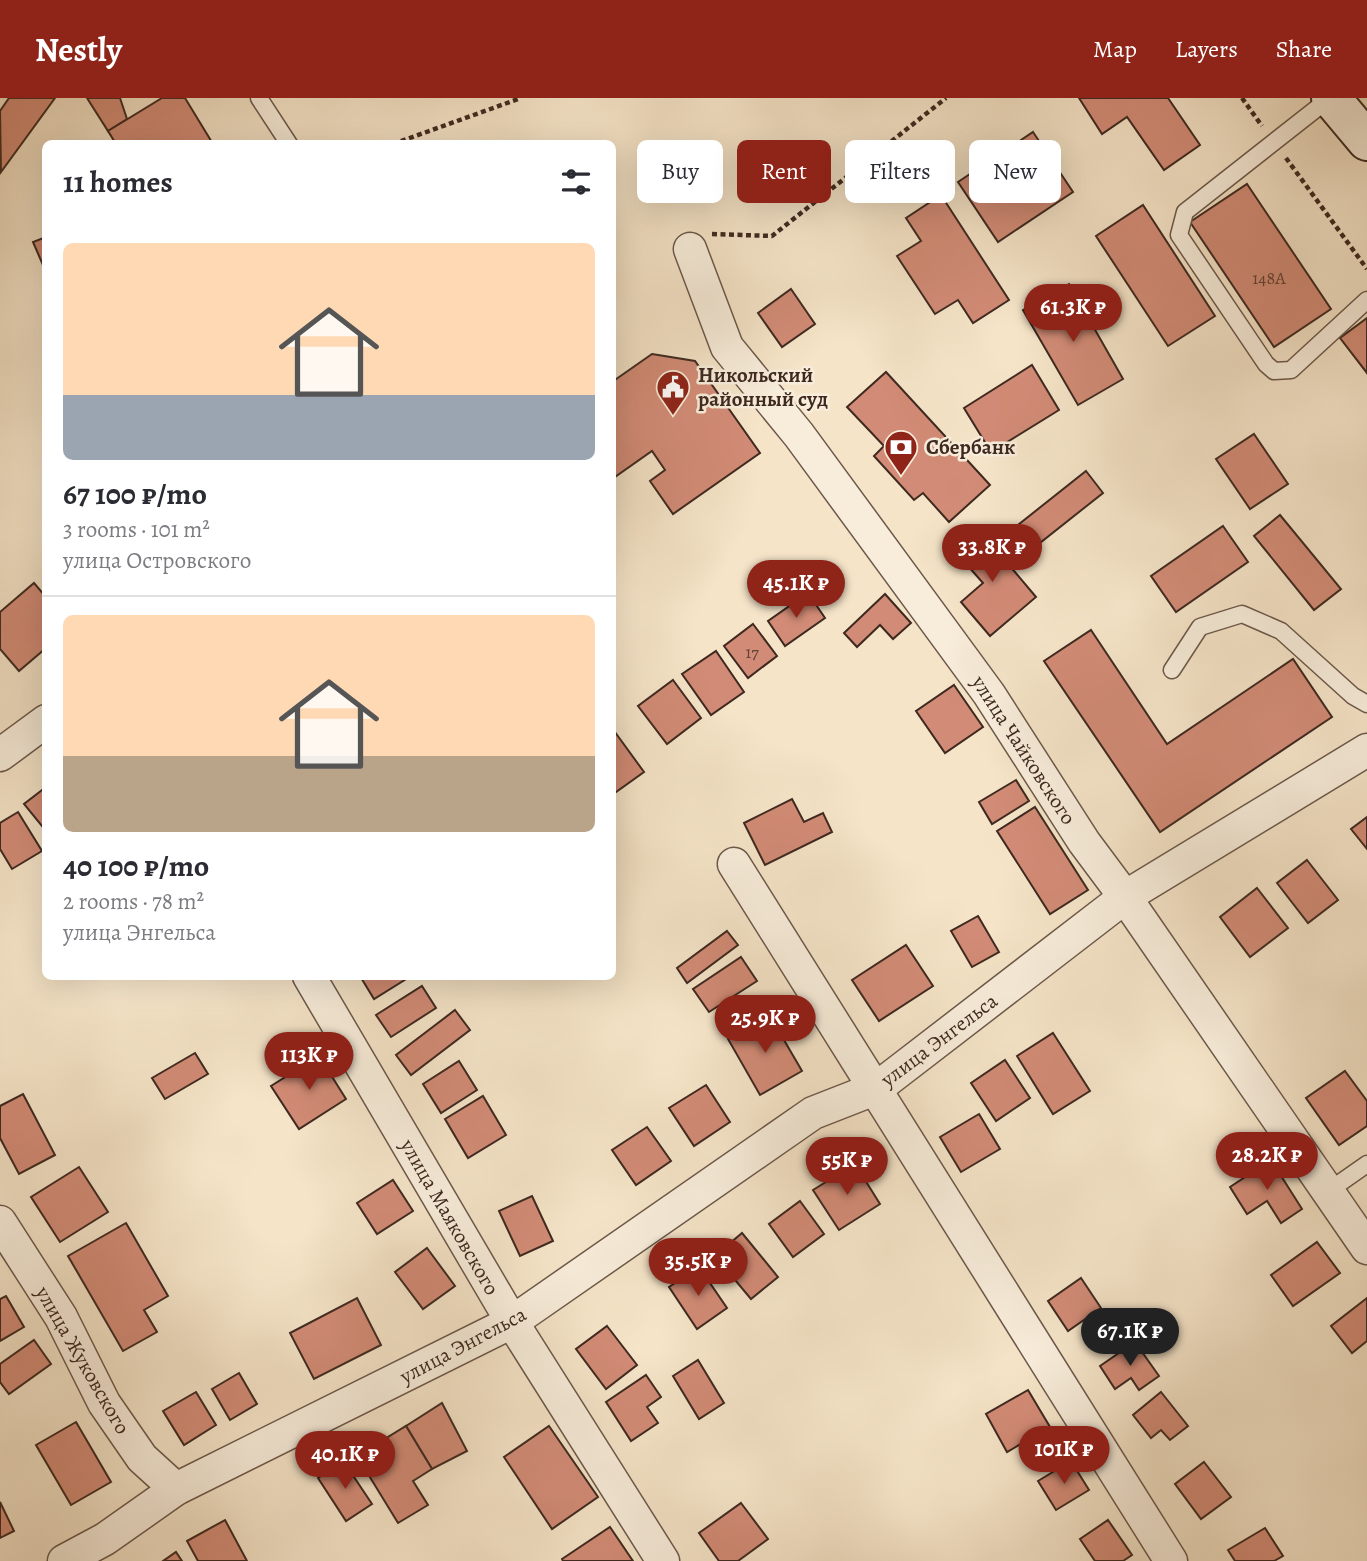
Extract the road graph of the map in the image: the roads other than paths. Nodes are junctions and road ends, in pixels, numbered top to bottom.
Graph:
1 (259, 98) edge
2 (1331, 98) edge
3 (286, 140) edge
4 (1367, 141) edge
5 (690, 249) road end
6 (1367, 300) edge
7 (1172, 670) dead end
8 (1367, 705) edge
9 (42, 724) edge
10 (1367, 750) edge
11 (0, 755) edge
12 (734, 864) dead end
13 (1125, 897) junction
14 (311, 980) edge
15 (877, 1088) junction
16 (1367, 1164) edge
17 (1327, 1192) junction
18 (0, 1222) edge
19 (1367, 1248) edge
20 (512, 1322) junction
21 (176, 1489) junction
22 (64, 1561) edge
23 (663, 1561) edge
24 (1171, 1561) edge

1 - 3 lane
2 - 4 main road
2 - 6 lane
5 - 13 street, улица Чайковского
7 - 8 lane
9 - 11 street
10 - 13 street, улица Энгельса
12 - 15 street
13 - 15 street, улица Энгельса
13 - 17 street, улица Чайковского
14 - 20 street, улица Маяковского
15 - 20 street, улица Энгельса
15 - 24 street
16 - 17 lane
17 - 19 street, улица Чайковского
18 - 21 street, улица Жуковского
20 - 21 street, улица Энгельса
20 - 23 street, улица Маяковского
21 - 22 street, улица Энгельса

